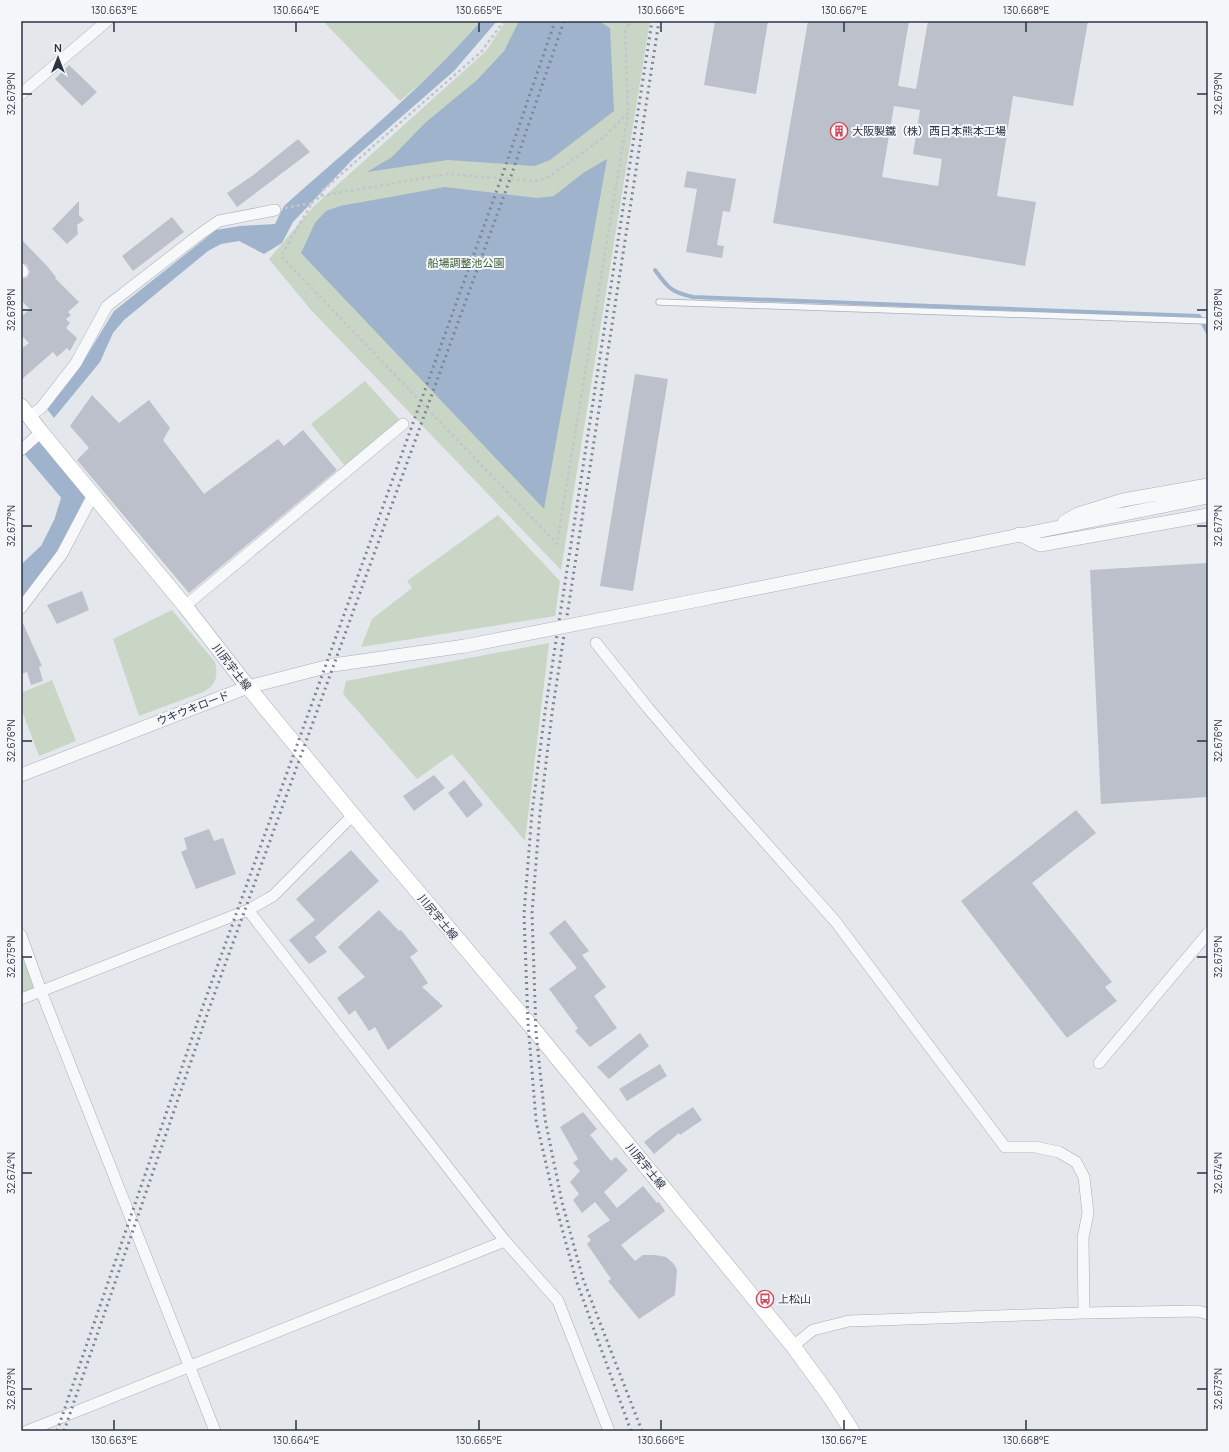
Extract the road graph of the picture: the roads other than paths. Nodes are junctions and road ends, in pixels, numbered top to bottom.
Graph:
1 (107, 21) edge
2 (21, 94) edge
3 (275, 210) road end
4 (659, 302) dead end
5 (1208, 321) edge
6 (25, 411) edge
7 (403, 424) dead end
8 (41, 432) junction
9 (21, 450) edge
10 (1208, 485) edge
11 (93, 495) junction
12 (1208, 497) edge
13 (1208, 515) edge
14 (1056, 527) junction
15 (1019, 534) junction
16 (185, 606) junction
17 (21, 608) edge
18 (596, 643) dead end
19 (248, 687) junction
20 (21, 775) edge
21 (353, 815) junction
22 (248, 910) junction
23 (1208, 933) edge
24 (21, 935) edge
25 (42, 991) junction
26 (21, 999) edge
27 (1099, 1063) dead end
28 (505, 1241) junction
29 (1084, 1313) junction
30 (1208, 1314) edge
31 (793, 1346) junction
32 (190, 1366) junction
33 (27, 1431) edge
34 (215, 1431) edge
35 (609, 1431) edge
36 (852, 1431) edge

1 - 2 street
3 - 6 street
4 - 5 lane
6 - 8 main road, 川尻宇土線
7 - 16 street
8 - 9 street
8 - 11 main road, 川尻宇土線
10 - 14 street
11 - 16 main road, 川尻宇土線
11 - 17 street
12 - 14 street, ウキウキロード
13 - 15 street
14 - 15 street, ウキウキロード
15 - 19 street, ウキウキロード, bridge
16 - 19 main road, 川尻宇土線
18 - 29 street
19 - 20 street, ウキウキロード
19 - 21 main road, 川尻宇土線
21 - 22 street
21 - 31 main road, 川尻宇土線
22 - 25 street
22 - 28 street
23 - 27 street
24 - 25 street
25 - 26 street
25 - 32 street
28 - 32 street
28 - 35 street
29 - 30 street
29 - 31 street
31 - 36 main road, 川尻宇土線
32 - 33 street
32 - 34 street

